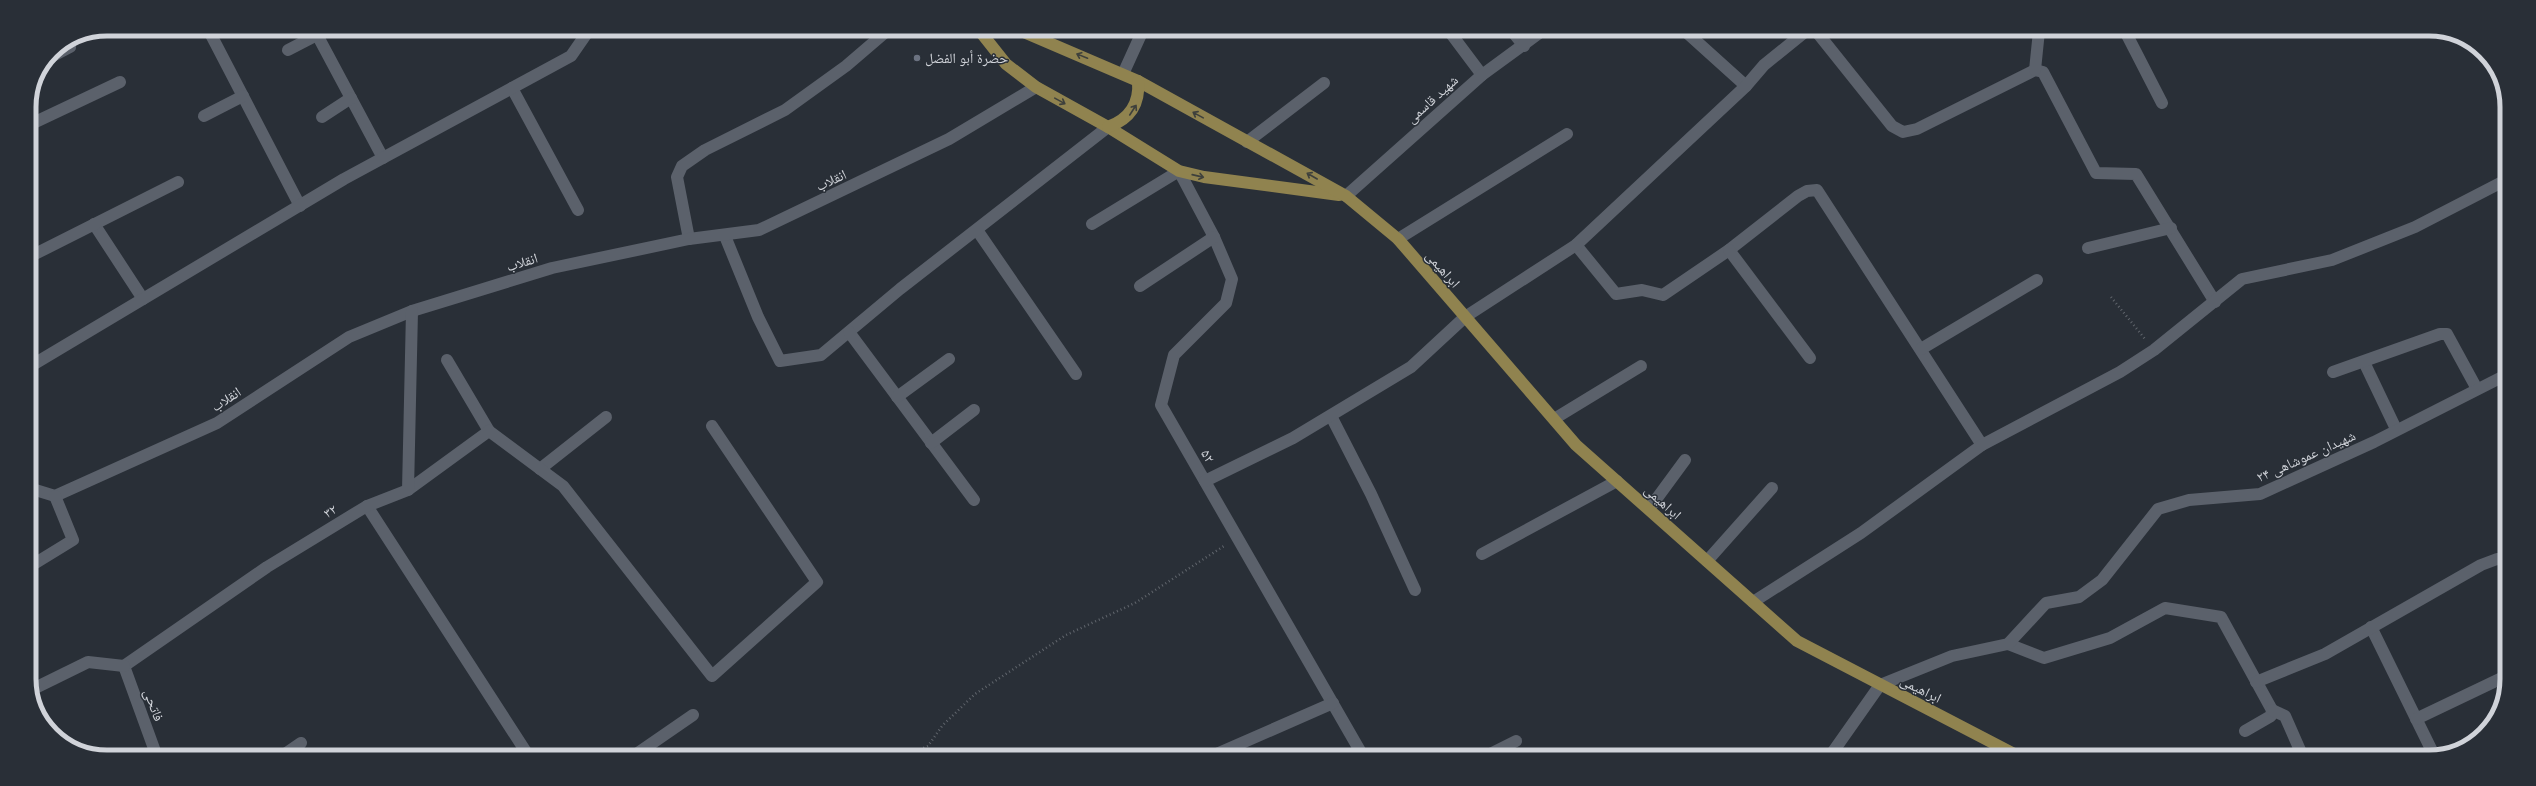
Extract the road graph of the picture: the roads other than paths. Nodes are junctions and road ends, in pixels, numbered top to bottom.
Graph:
1 (212, 36) edge
2 (310, 36) edge
3 (318, 36) edge
4 (585, 36) edge
5 (881, 36) edge
6 (984, 36) edge
7 (1033, 36) edge
8 (1139, 36) edge
9 (1453, 36) edge
10 (1516, 36) edge
11 (1536, 36) edge
12 (1691, 36) edge
13 (1800, 36) edge
14 (1820, 36) edge
15 (2038, 36) edge
16 (2128, 36) edge
17 (1524, 46) junction
18 (288, 50) dead end
19 (2035, 70) junction
20 (1123, 74) junction
21 (1482, 75) junction
22 (1138, 80) junction
23 (120, 82) dead end
24 (1324, 84) dead end
25 (1746, 86) junction
26 (512, 88) junction
27 (1036, 88) junction
28 (243, 96) junction
29 (351, 98) junction
30 (2162, 103) dead end
31 (204, 116) dead end
32 (322, 117) dead end
33 (36, 122) edge
34 (1108, 127) junction
35 (1566, 134) dead end
36 (1247, 142) junction
37 (383, 158) junction
38 (1179, 171) junction
39 (178, 182) dead end
40 (2500, 183) edge
41 (1346, 196) junction
42 (300, 206) junction
43 (578, 210) dead end
44 (94, 224) junction
45 (1092, 224) dead end
46 (2171, 228) junction
47 (977, 230) junction
48 (725, 236) junction
49 (1214, 237) junction
50 (689, 239) junction
51 (1398, 239) junction
52 (1576, 245) junction
53 (2088, 248) dead end
54 (1729, 250) junction
55 (36, 253) edge
56 (2037, 280) dead end
57 (1140, 286) dead end
58 (143, 299) junction
59 (2215, 302) junction
60 (412, 312) junction
61 (1465, 317) junction
62 (849, 332) junction
63 (1921, 349) junction
64 (1810, 358) dead end
65 (949, 359) dead end
66 (448, 360) dead end
67 (2364, 362) junction
68 (36, 363) edge
69 (1641, 366) dead end
70 (2333, 372) dead end
71 (1076, 374) dead end
72 (2500, 378) edge
73 (2478, 389) junction
74 (897, 397) junction
75 (974, 410) dead end
76 (1331, 416) junction
77 (606, 417) dead end
78 (1554, 419) junction
79 (712, 426) dead end
80 (2396, 429) junction
81 (489, 431) junction
82 (931, 443) junction
83 (1982, 445) junction
84 (1684, 460) dead end
85 (540, 469) junction
86 (1206, 481) junction
87 (1617, 481) junction
88 (1772, 488) dead end
89 (36, 490) edge
90 (408, 490) junction
91 (55, 496) junction
92 (974, 500) dead end
93 (367, 506) junction
94 (1649, 510) junction
95 (1482, 554) dead end
96 (2500, 559) edge
97 (1707, 561) junction
98 (36, 563) edge
99 (1415, 590) dead end
100 (1753, 602) junction
101 (2371, 628) junction
102 (2008, 644) junction
103 (124, 666) junction
104 (2500, 679) edge
105 (2256, 682) junction
106 (1880, 685) junction
107 (36, 688) edge
108 (1333, 703) junction
109 (2272, 710) junction
110 (693, 715) dead end
111 (2416, 719) junction
112 (2245, 731) dead end
113 (1516, 741) dead end
114 (301, 743) dead end
115 (155, 750) edge
116 (291, 750) edge
117 (525, 750) edge
118 (642, 750) edge
119 (1226, 750) edge
120 (1360, 750) edge
121 (1498, 750) edge
122 (1834, 750) edge
123 (2008, 750) edge
124 (2299, 750) edge
125 (2431, 750) edge

1 - 28 street
2 - 18 street
3 - 29 street
4 - 26 street
5 - 50 street
6 - 27 main road
20 -> 7 main road, ابراهیمی
8 - 20 street
9 - 21 street
10 - 17 street
11 - 17 street, شهید قاسمی
12 - 25 street
13 - 25 street
14 - 19 street
15 - 19 street
16 - 30 street
17 - 21 street, شهید قاسمی
19 - 46 street
20 - 22 main road, ابراهیمی
21 - 41 street, شهید قاسمی
34 -> 22 main road
36 -> 22 main road, ابراهیمی
23 - 33 street
24 - 36 street
25 - 52 street
26 - 37 street
26 - 43 street
27 -> 34 main road
27 - 48 street, انقلاب
28 - 31 street
28 - 42 street
29 - 32 street
29 - 37 street
34 - 38 main road
34 - 47 street
35 - 51 street
41 -> 36 main road, ابراهیمی
37 - 42 street
38 -> 41 main road
38 - 45 street
38 - 49 street, ۵۲
39 - 44 street
40 - 59 street
41 - 51 main road, ابراهیمی
42 - 58 street
44 - 55 street
44 - 58 street
46 - 53 street
46 - 59 street
47 - 62 street
47 - 71 street
48 - 50 street, انقلاب
48 - 62 street
49 - 57 street
49 - 86 street, ۵۲
50 - 60 street, انقلاب
51 - 61 main road, ابراهیمی
52 - 54 street
52 - 61 street
54 - 63 street
54 - 64 street
56 - 63 street
58 - 68 street
59 - 83 street
60 - 90 street
60 - 91 street, انقلاب
61 - 76 street
61 - 78 main road, ابراهیمی
62 - 74 street
63 - 83 street
65 - 74 street
66 - 81 street
67 - 70 street
67 - 73 street
67 - 80 street
69 - 78 street
72 - 73 street, ۲۴ شهیدان عموشاهی
73 - 80 street, ۲۴ شهیدان عموشاهی
74 - 82 street
75 - 82 street
76 - 86 street
76 - 99 street
77 - 85 street
78 - 87 main road, ابراهیمی
79 - 85 street
80 - 102 street, ۲۴ شهیدان عموشاهی
81 - 85 street
81 - 90 street, ۳۲
82 - 92 street
83 - 100 street
84 - 94 street
86 - 108 street, ۵۲
87 - 94 main road, ابراهیمی
87 - 95 street
88 - 97 street
89 - 91 street
90 - 93 street, ۳۲
91 - 98 street
93 - 103 street, ۳۲
93 - 117 street
94 - 97 main road, ابراهیمی
96 - 101 street
97 - 100 main road, ابراهیمی
100 - 106 main road, ابراهیمی
101 - 105 street
101 - 111 street
102 - 105 street
102 - 106 street
103 - 107 street
103 - 115 street, فاتحی
104 - 111 street
105 - 109 street
106 - 122 street
106 - 123 main road, ابراهیمی
108 - 119 street
108 - 120 street, ۵۲
109 - 112 street
109 - 124 street
110 - 118 street
111 - 125 street
113 - 121 street
114 - 116 street

